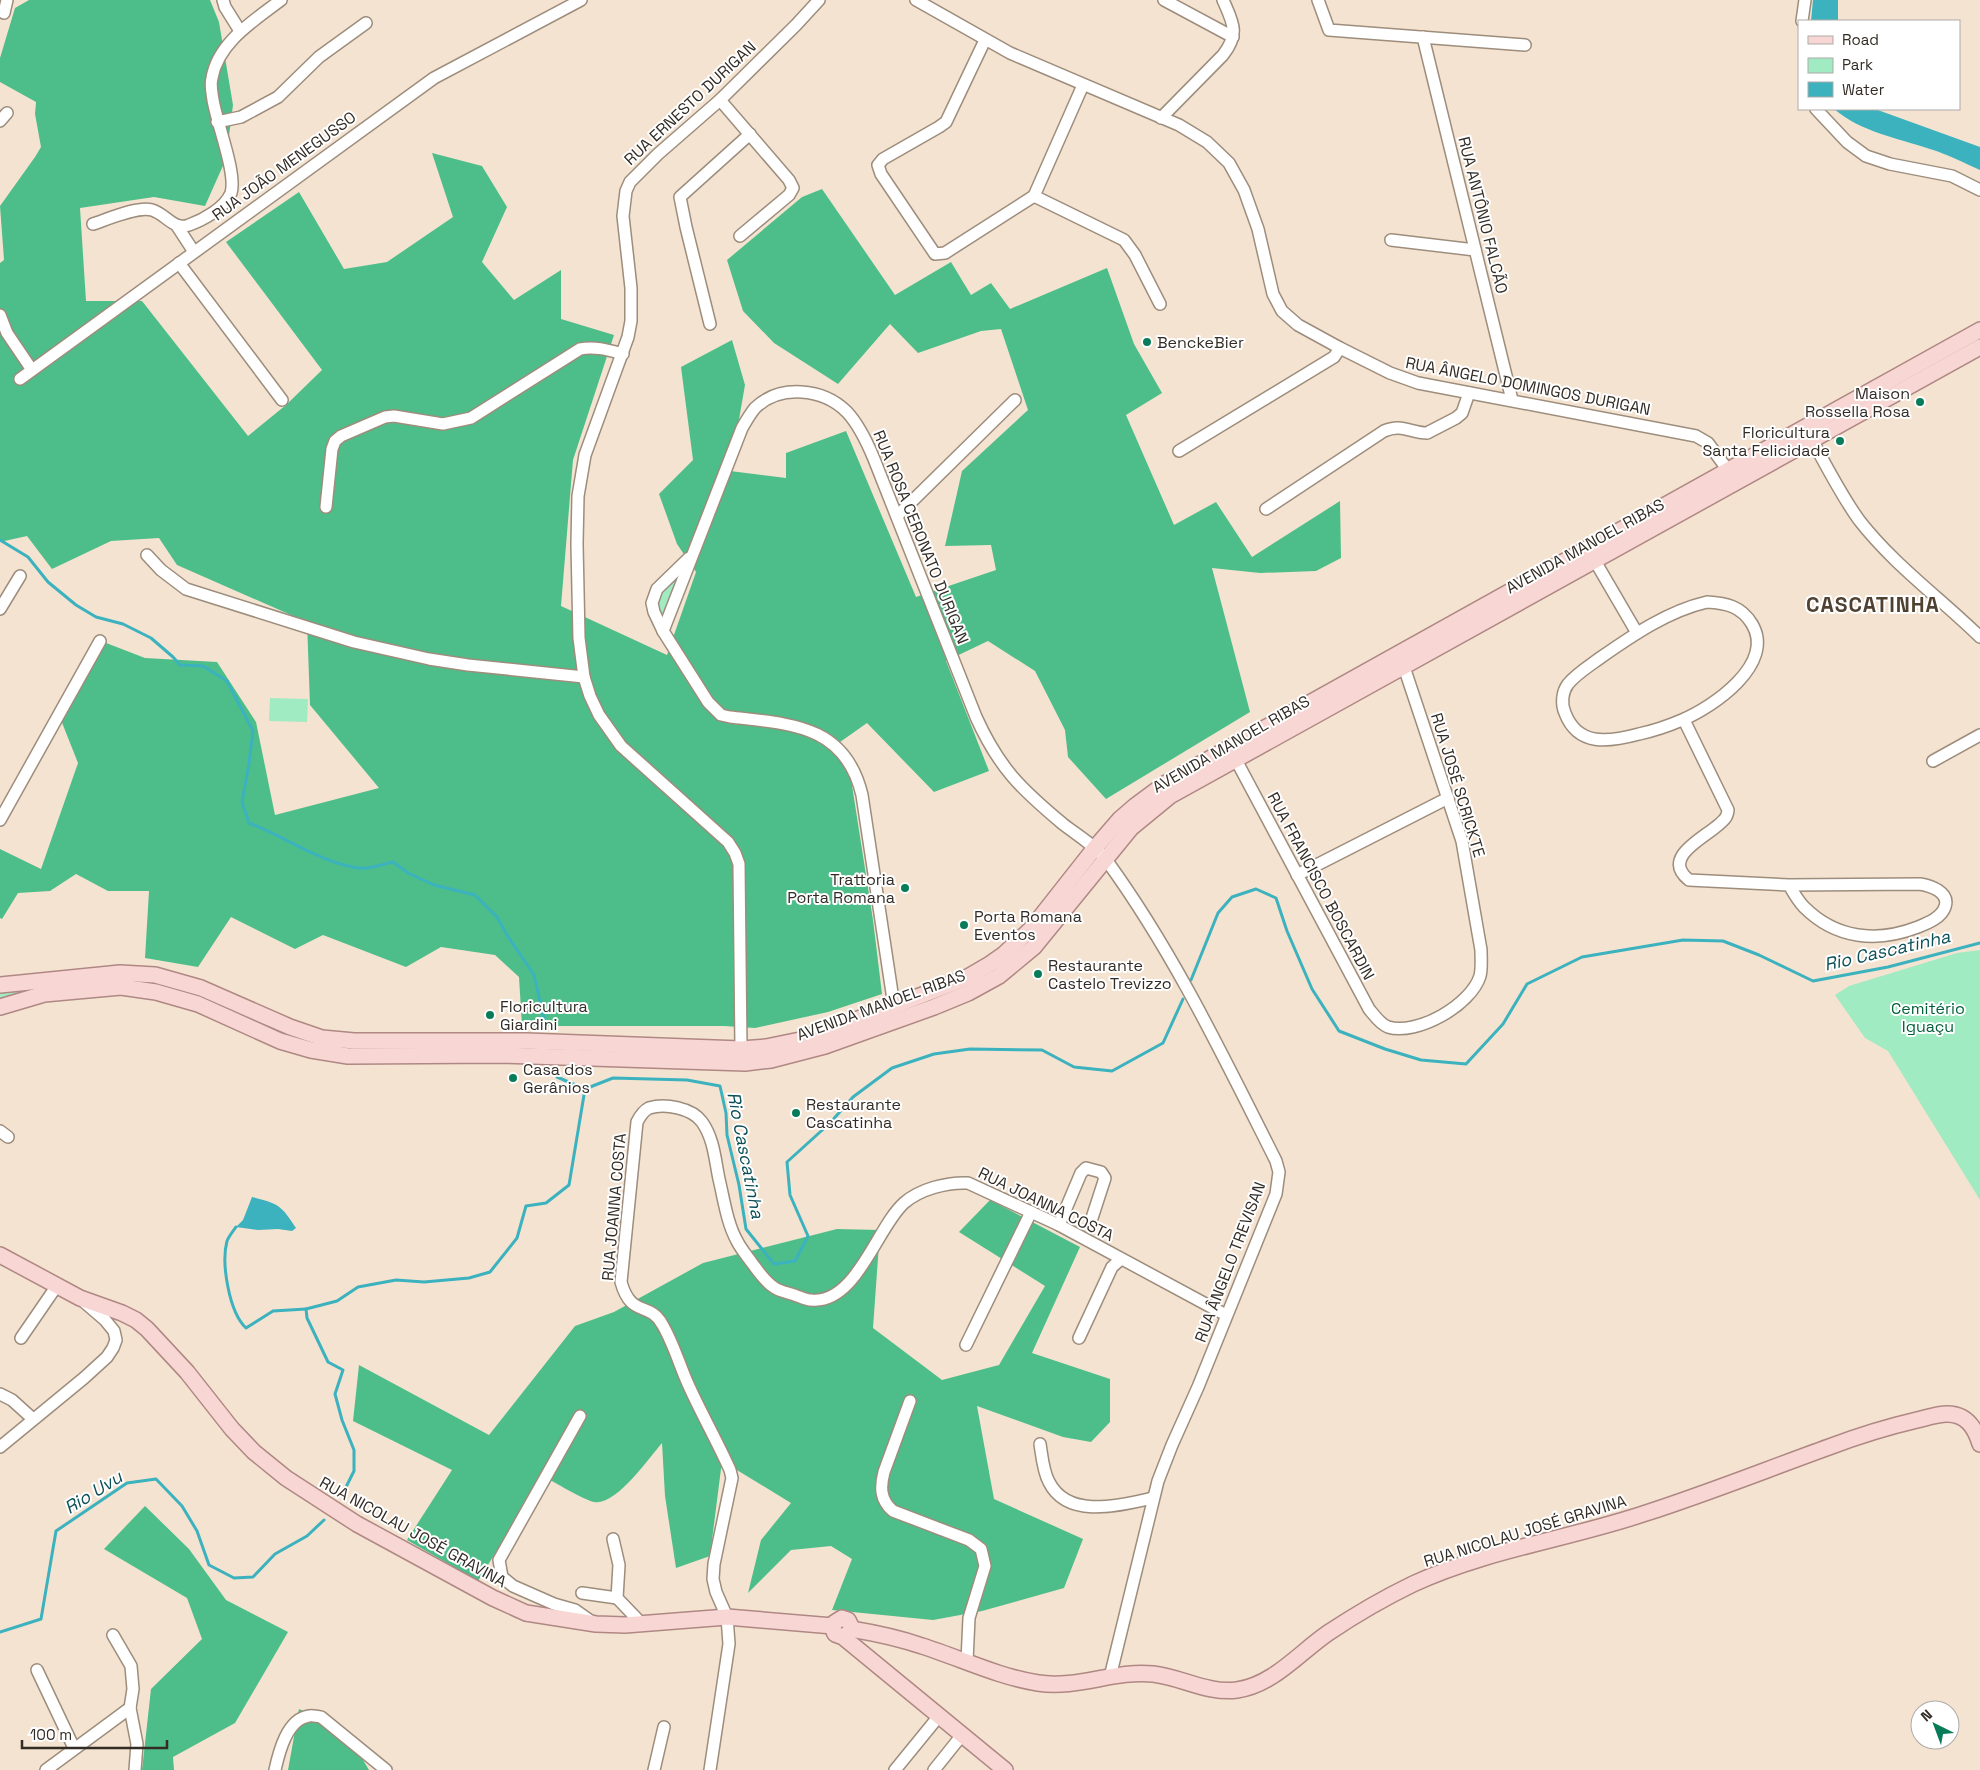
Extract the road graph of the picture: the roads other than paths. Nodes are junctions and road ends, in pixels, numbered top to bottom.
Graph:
1 (6, 0) edge
2 (223, 0) edge
3 (282, 0) edge
4 (581, 0) edge
5 (819, 0) edge
6 (916, 0) edge
7 (1164, 0) edge
8 (1223, 0) edge
9 (1318, 0) edge
10 (1805, 0) edge
11 (4, 13) dead end
12 (1802, 20) edge
13 (366, 23) dead end
14 (240, 31) junction
15 (1233, 37) junction
16 (1423, 37) junction
17 (985, 40) junction
18 (1525, 45) dead end
19 (1083, 85) junction
20 (718, 102) junction
21 (1817, 110) edge
22 (1161, 118) junction
23 (217, 122) junction
24 (748, 135) junction
25 (1980, 190) edge
26 (1034, 196) junction
27 (198, 221) junction
28 (93, 224) dead end
29 (177, 226) junction
30 (740, 236) dead end
31 (211, 240) junction
32 (1391, 240) dead end
33 (1475, 250) junction
34 (194, 252) junction
35 (179, 263) junction
36 (1160, 304) dead end
37 (0, 315) edge
38 (710, 324) dead end
39 (1980, 330) edge
40 (1980, 347) edge
41 (1340, 348) junction
42 (623, 354) junction
43 (32, 370) junction
44 (20, 379) dead end
45 (1469, 393) junction
46 (282, 400) dead end
47 (1014, 400) dead end
48 (1512, 400) junction
49 (1812, 440) junction
50 (1179, 451) dead end
51 (1732, 476) junction
52 (326, 506) dead end
53 (1266, 509) dead end
54 (896, 516) junction
55 (1623, 528) junction
56 (694, 552) junction
57 (147, 555) dead end
58 (1571, 557) junction
59 (1594, 561) junction
60 (20, 576) dead end
61 (1543, 590) junction
62 (0, 610) edge
63 (663, 631) junction
64 (1637, 634) junction
65 (1980, 638) edge
66 (100, 641) dead end
67 (1419, 642) junction
68 (1388, 659) junction
69 (1404, 667) junction
70 (584, 677) junction
71 (1381, 680) junction
72 (1684, 720) junction
73 (1262, 730) junction
74 (1980, 735) edge
75 (1211, 758) junction
76 (1236, 760) junction
77 (1933, 761) dead end
78 (1186, 787) junction
79 (1448, 798) junction
80 (0, 820) edge
81 (1100, 854) junction
82 (1297, 875) junction
83 (1788, 885) junction
84 (0, 985) edge
85 (894, 1006) junction
86 (0, 1007) edge
87 (1383, 1024) joint
88 (871, 1030) junction
89 (526, 1041) junction
90 (501, 1048) junction
91 (517, 1055) junction
92 (743, 1056) junction
93 (1032, 1212) junction
94 (1092, 1218) dead end
95 (1059, 1225) junction
96 (0, 1255) edge
97 (1121, 1259) junction
98 (56, 1287) junction
99 (80, 1298) junction
100 (1226, 1315) junction
101 (21, 1338) dead end
102 (1079, 1338) dead end
103 (966, 1345) dead end
104 (0, 1394) edge
105 (910, 1401) dead end
106 (580, 1416) dead end
107 (33, 1419) junction
108 (1040, 1444) dead end
109 (1980, 1444) edge
110 (0, 1447) edge
111 (1153, 1498) junction
112 (613, 1539) dead end
113 (582, 1594) dead end
114 (617, 1598) junction
115 (727, 1617) junction
116 (596, 1624) junction
117 (642, 1624) junction
118 (842, 1631) junction
119 (113, 1635) dead end
120 (967, 1662) junction
121 (37, 1670) dead end
122 (1110, 1677) junction
123 (130, 1708) junction
124 (939, 1716) junction
125 (664, 1727) dead end
126 (962, 1735) junction
127 (74, 1748) junction
128 (46, 1770) edge
129 (135, 1770) edge
130 (275, 1770) edge
131 (386, 1770) edge
132 (654, 1770) edge
133 (710, 1770) edge
134 (895, 1770) edge
135 (934, 1770) edge
136 (1005, 1770) edge

1 - 11 street
2 - 14 street
3 - 14 street
4 - 31 street, RUA JOÃO MENEGUSSO
5 - 20 street, RUA ERNESTO DURIGAN
6 - 17 street, RUA ÂNGELO DOMINGOS DURIGAN
7 - 15 street
8 - 15 street
9 - 16 street
10 - 12 street
13 - 23 street
14 - 23 street
15 - 22 street
16 - 18 street
16 - 33 street, RUA ANTÔNIO FALCÃO
17 - 19 street, RUA ÂNGELO DOMINGOS DURIGAN
17 - 26 street
19 - 22 street, RUA ÂNGELO DOMINGOS DURIGAN
19 - 26 street
20 - 24 street
20 - 42 street, RUA ERNESTO DURIGAN
21 - 25 street
22 - 41 street, RUA ÂNGELO DOMINGOS DURIGAN
23 - 27 street
24 - 30 street
24 - 38 street
26 - 36 street
27 - 29 street
27 - 31 street
28 - 29 street
29 - 34 street
31 - 34 street, RUA JOÃO MENEGUSSO
32 - 33 street
33 - 48 street, RUA ANTÔNIO FALCÃO
34 - 35 street, RUA JOÃO MENEGUSSO
35 - 43 street, RUA JOÃO MENEGUSSO
35 - 46 street
37 - 43 street
39 - 51 main road, AVENIDA MANOEL RIBAS
40 - 49 main road, AVENIDA MANOEL RIBAS
41 - 45 street, RUA ÂNGELO DOMINGOS DURIGAN
41 - 50 street
42 - 52 street
42 - 70 street, RUA ERNESTO DURIGAN
43 - 44 street, RUA JOÃO MENEGUSSO
45 - 48 street, RUA ÂNGELO DOMINGOS DURIGAN
45 - 53 street
47 - 54 street
48 - 51 street, RUA ÂNGELO DOMINGOS DURIGAN
49 - 51 main road, AVENIDA MANOEL RIBAS
49 - 65 street
51 - 55 main road, AVENIDA MANOEL RIBAS
51 - 59 main road, AVENIDA MANOEL RIBAS
54 - 56 street, RUA ROSA CERONATO DURIGAN
54 - 81 street, RUA ROSA CERONATO DURIGAN
55 - 58 main road, AVENIDA MANOEL RIBAS
55 - 59 main road
56 - 63 street, RUA ROSA CERONATO DURIGAN
56 - 63 street
57 - 70 street
58 - 61 main road
58 - 67 main road, AVENIDA MANOEL RIBAS
59 - 61 main road, AVENIDA MANOEL RIBAS
59 - 64 street
60 - 62 street
61 - 69 main road, AVENIDA MANOEL RIBAS
63 - 85 street
64 - 72 street
64 - 72 street
66 - 80 street
67 - 68 main road, AVENIDA MANOEL RIBAS
67 - 69 main road
68 - 71 main road
68 - 73 main road, AVENIDA MANOEL RIBAS
69 - 71 main road, AVENIDA MANOEL RIBAS
69 - 79 street, RUA JOSÉ SCRICKTE
70 - 92 street, RUA ERNESTO DURIGAN
71 - 76 main road, AVENIDA MANOEL RIBAS
72 - 83 street
73 - 75 main road, AVENIDA MANOEL RIBAS
73 - 76 main road
74 - 77 street
75 - 78 main road
75 - 81 main road, AVENIDA MANOEL RIBAS
76 - 78 main road, AVENIDA MANOEL RIBAS
76 - 82 street, RUA FRANCISCO BOSCARDIN
78 - 81 main road, AVENIDA MANOEL RIBAS
79 - 82 street
79 - 87 street, RUA JOSÉ SCRICKTE
81 - 85 main road, AVENIDA MANOEL RIBAS
81 - 88 main road, AVENIDA MANOEL RIBAS
81 - 100 street, RUA ÂNGELO TREVISAN
82 - 87 street, RUA FRANCISCO BOSCARDIN
83 - 83 street
84 - 90 main road, AVENIDA MANOEL RIBAS
85 - 88 main road
85 - 92 main road, AVENIDA MANOEL RIBAS
86 - 90 main road, AVENIDA MANOEL RIBAS
88 - 92 main road, AVENIDA MANOEL RIBAS
89 - 90 main road, AVENIDA MANOEL RIBAS
89 - 91 main road
89 - 92 main road, AVENIDA MANOEL RIBAS
90 - 91 main road, AVENIDA MANOEL RIBAS
91 - 92 main road, AVENIDA MANOEL RIBAS
93 - 95 street, RUA JOANNA COSTA
93 - 103 street
93 - 115 street, RUA JOANNA COSTA
94 - 95 street
95 - 97 street, RUA JOANNA COSTA
96 - 98 main road, RUA NICOLAU JOSÉ GRAVINA
97 - 100 street, RUA JOANNA COSTA
97 - 102 street
98 - 99 main road, RUA NICOLAU JOSÉ GRAVINA
98 - 101 street
99 - 107 street
99 - 116 main road, RUA NICOLAU JOSÉ GRAVINA
100 - 111 street, RUA ÂNGELO TREVISAN
104 - 107 street
105 - 120 street
106 - 116 street
107 - 110 street
108 - 111 street
109 - 122 main road, RUA NICOLAU JOSÉ GRAVINA
111 - 122 street, RUA ÂNGELO TREVISAN
112 - 114 street
113 - 114 street
114 - 117 street
115 - 117 main road, RUA NICOLAU JOSÉ GRAVINA
115 - 118 main road, RUA NICOLAU JOSÉ GRAVINA
115 - 133 street
116 - 117 main road, RUA NICOLAU JOSÉ GRAVINA
118 - 120 main road, RUA NICOLAU JOSÉ GRAVINA
118 - 124 main road
119 - 123 street
120 - 122 main road, RUA NICOLAU JOSÉ GRAVINA
121 - 127 street
123 - 127 street
123 - 129 street
124 - 126 main road
124 - 134 street
125 - 132 street
126 - 135 street
126 - 136 main road
127 - 128 street
130 - 131 street

